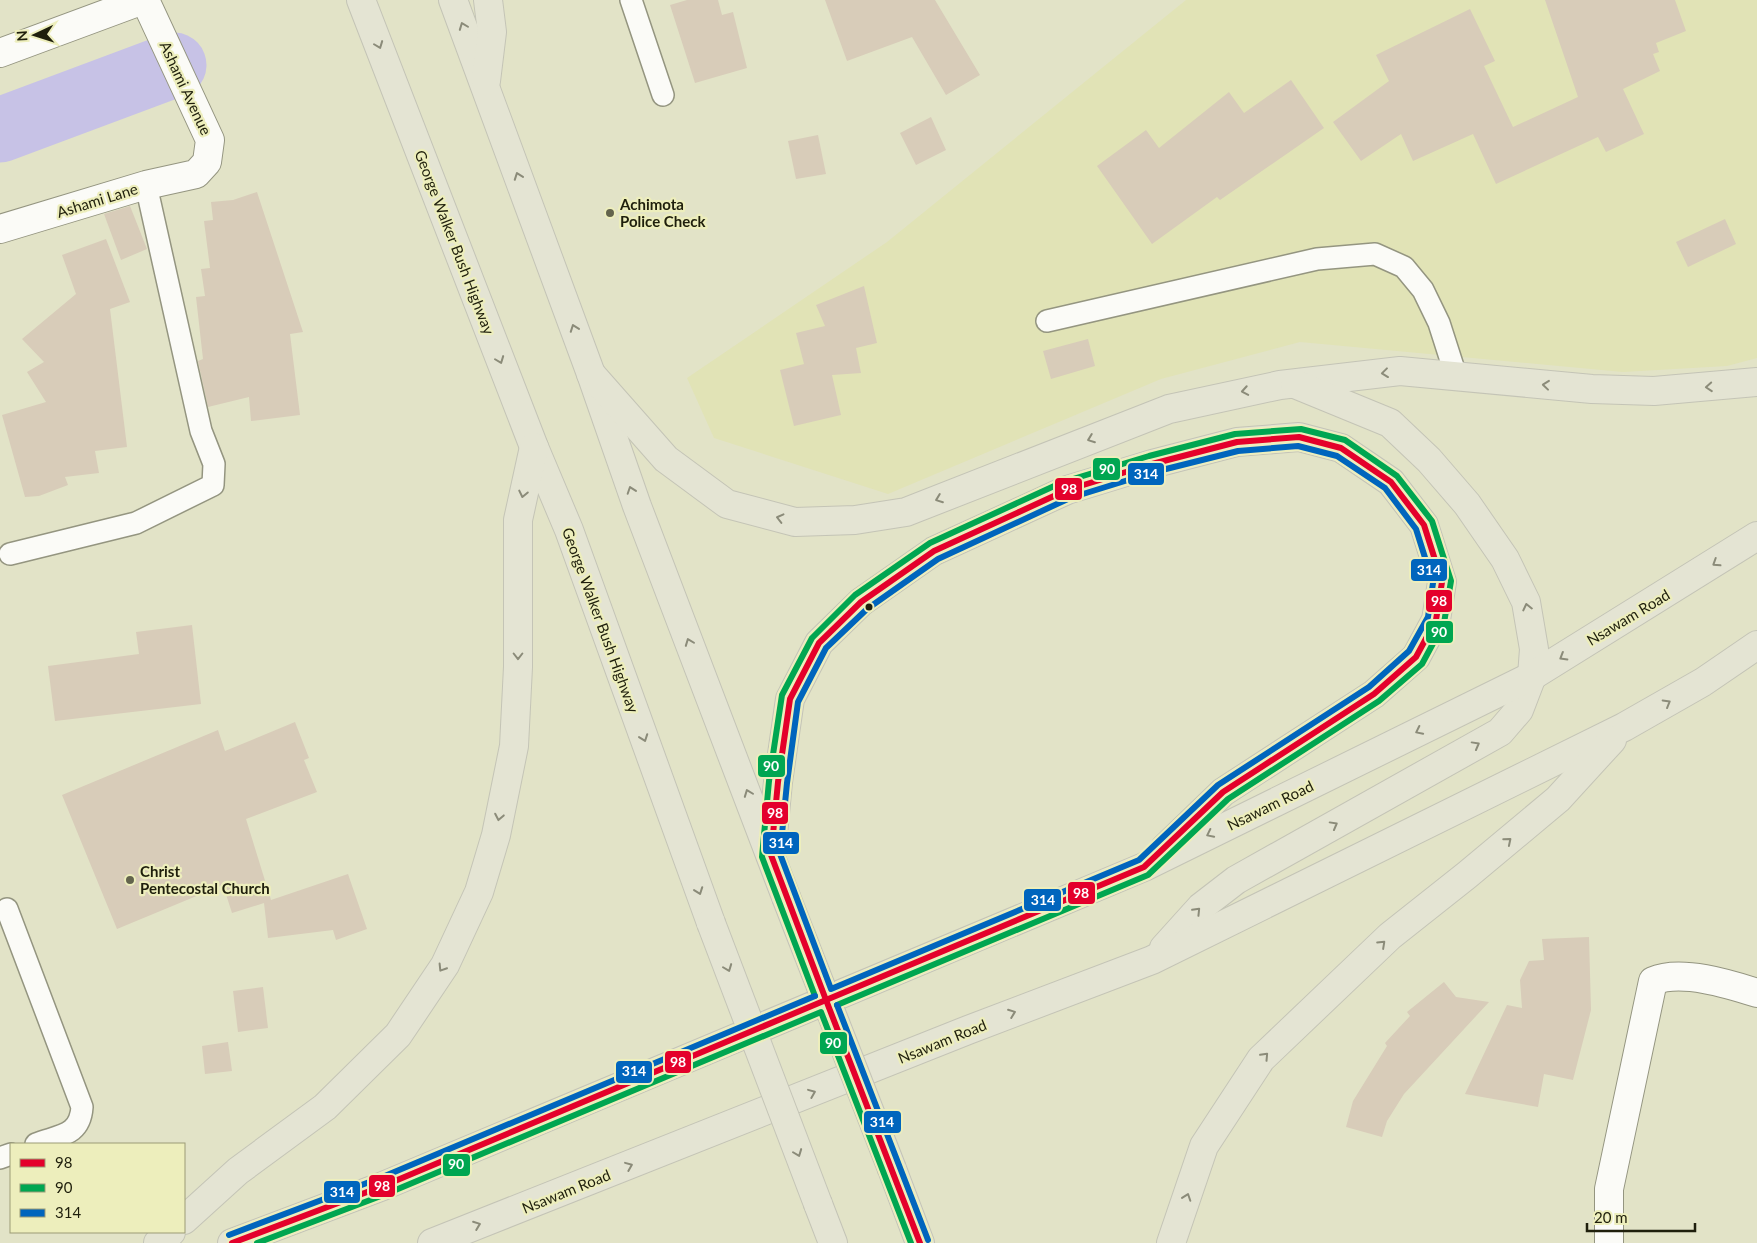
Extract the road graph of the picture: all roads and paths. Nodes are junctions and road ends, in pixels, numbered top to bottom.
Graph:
1 (144, 0) edge
2 (361, 0) edge
3 (453, 0) edge
4 (488, 0) edge
5 (631, 0) edge
6 (0, 53) edge
7 (485, 85) junction
8 (664, 95) dead end
9 (196, 174) joint
10 (146, 186) junction
11 (0, 229) edge
12 (1047, 321) dead end
13 (591, 374) junction
14 (1456, 376) junction
15 (1757, 382) edge
16 (1293, 384) junction
17 (534, 447) junction
18 (1757, 536) edge
19 (10, 554) dead end
20 (1757, 645) edge
21 (1532, 676) junction
22 (1624, 727) junction
23 (772, 855) junction
24 (1144, 867) junction
25 (7, 909) dead end
26 (1152, 960) junction
27 (1757, 993) edge
28 (39, 1143) edge
29 (185, 1219) edge
30 (170, 1233) edge
31 (255, 1238) edge
32 (158, 1243) edge
33 (232, 1243) edge
34 (432, 1243) edge
35 (833, 1243) edge
36 (920, 1243) edge
37 (1171, 1243) edge
38 (1609, 1243) edge

1 - 6 street
1 - 9 street, Ashami Avenue
2 -> 17 highway, George Walker Bush Highway
7 -> 3 highway
4 - 7 highway
5 - 8 lane
13 -> 7 highway
9 - 10 street, Ashami Lane
10 - 11 street, Ashami Lane
10 - 19 lane
12 - 14 lane
16 -> 13 highway
23 -> 13 highway
15 -> 14 highway
14 -> 16 highway
21 -> 16 highway
17 -> 29 highway
17 -> 35 highway, George Walker Bush Highway, bridge
18 -> 21 highway, Nsawam Road
22 -> 20 highway, Nsawam Road
21 -> 24 highway, Nsawam Road
26 -> 21 highway
22 - 26 highway, Nsawam Road
37 -> 22 highway
23 - 24 highway
23 - 36 highway, bridge
24 - 31 highway, Nsawam Road
25 - 28 lane
34 -> 26 highway, Nsawam Road
27 - 38 street
30 - 32 highway
31 - 33 highway, Nsawam Road

